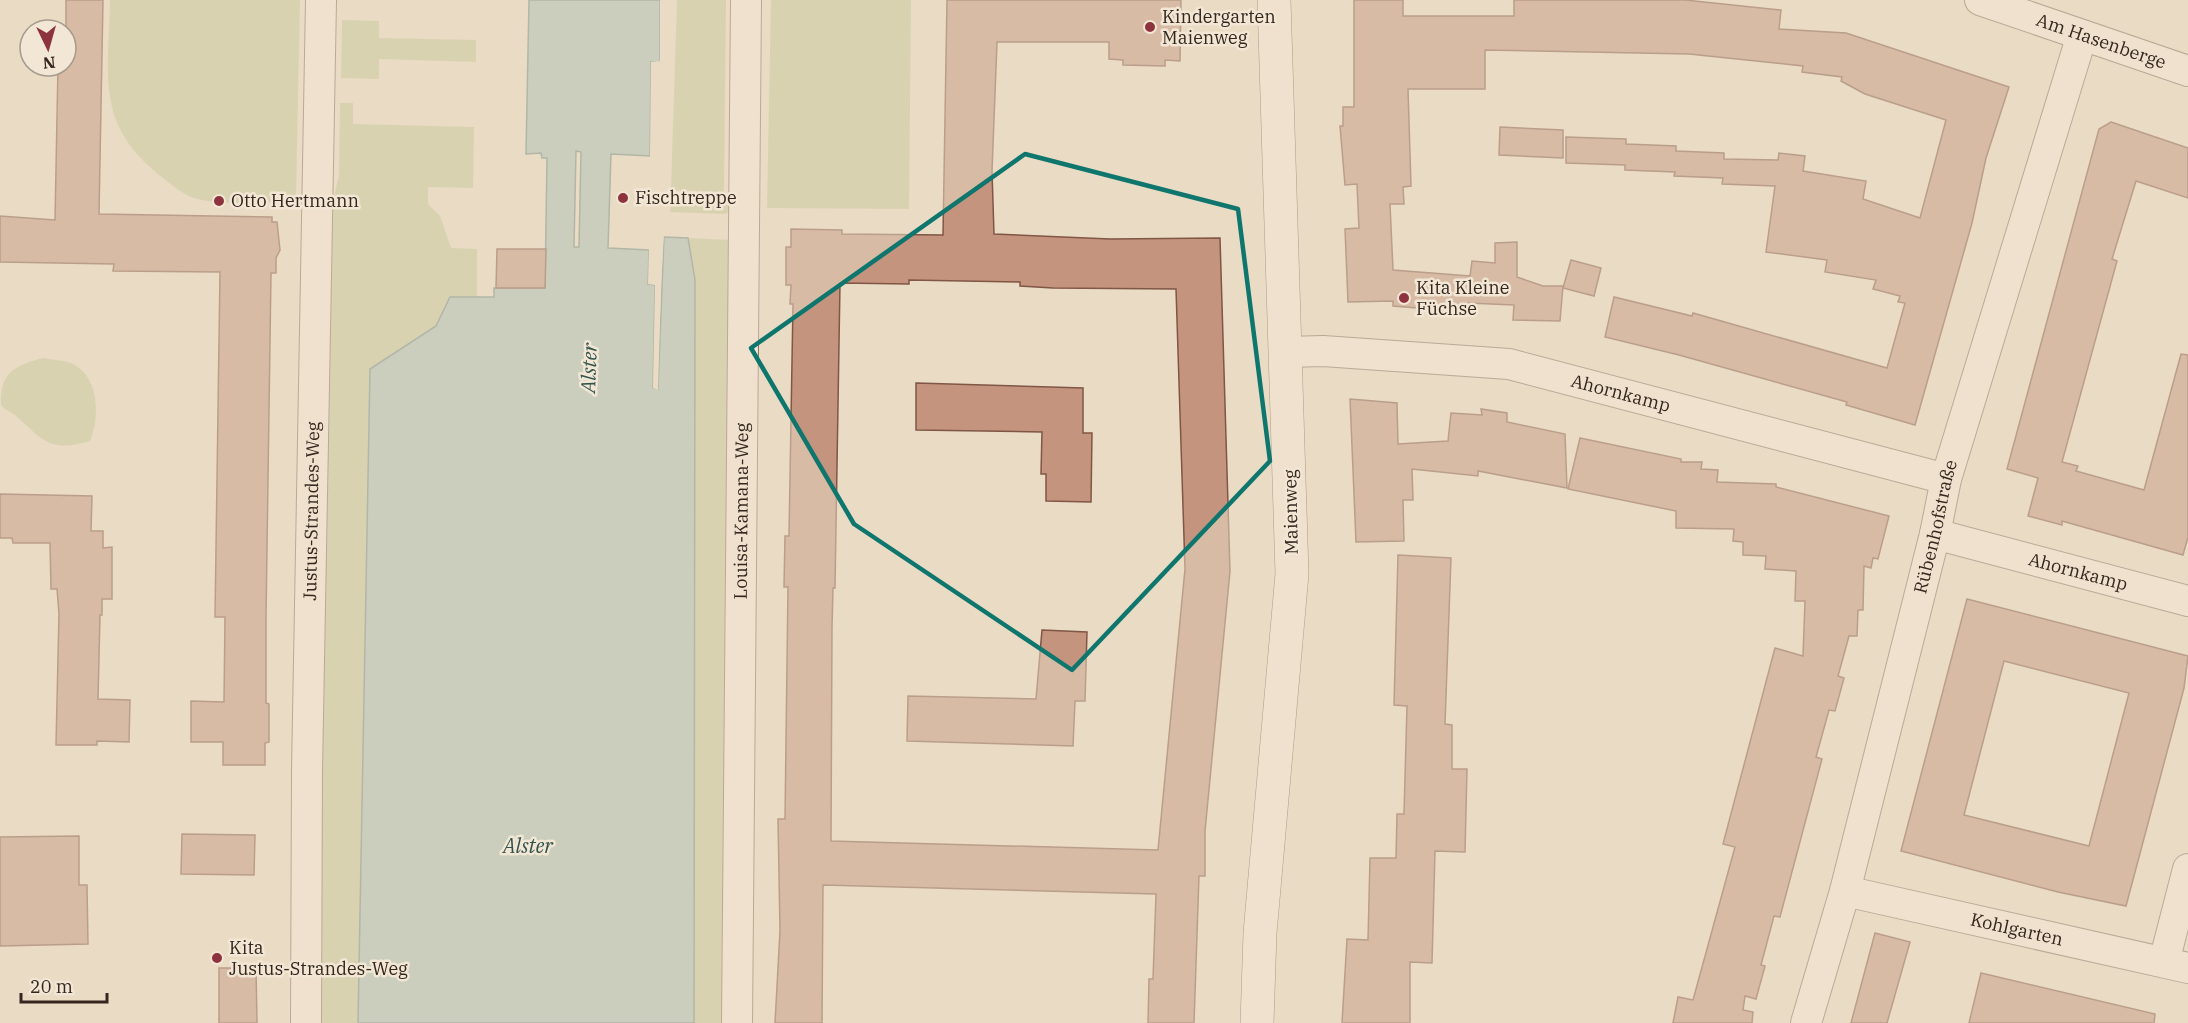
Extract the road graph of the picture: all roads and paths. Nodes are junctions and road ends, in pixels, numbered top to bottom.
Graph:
1 (321, 0) edge
2 (746, 0) edge
3 (1274, 0) edge
4 (1980, 0) edge
5 (2082, 35) junction
6 (2188, 71) edge
7 (1287, 352) junction
8 (1946, 479) junction
9 (1935, 534) junction
10 (2188, 601) edge
11 (2188, 869) edge
12 (1845, 891) junction
13 (2176, 965) edge
14 (306, 1023) edge
15 (737, 1023) edge
16 (1257, 1023) edge
17 (1806, 1023) edge

1 - 14 street, Justus-Strandes-Weg
2 - 15 street, Louisa-Kamana-Weg
3 - 7 street, Maienweg
4 - 5 street, Am Hasenberge
5 - 6 street, Am Hasenberge
5 - 8 street, Rübenhofstraße
7 - 8 street, Ahornkamp
7 - 16 street, Maienweg
8 - 9 street, Rübenhofstraße
9 - 10 street, Ahornkamp
9 - 12 street, Rübenhofstraße
11 - 13 street
12 - 13 street, Kohlgarten
12 - 17 street, Rübenhofstraße

